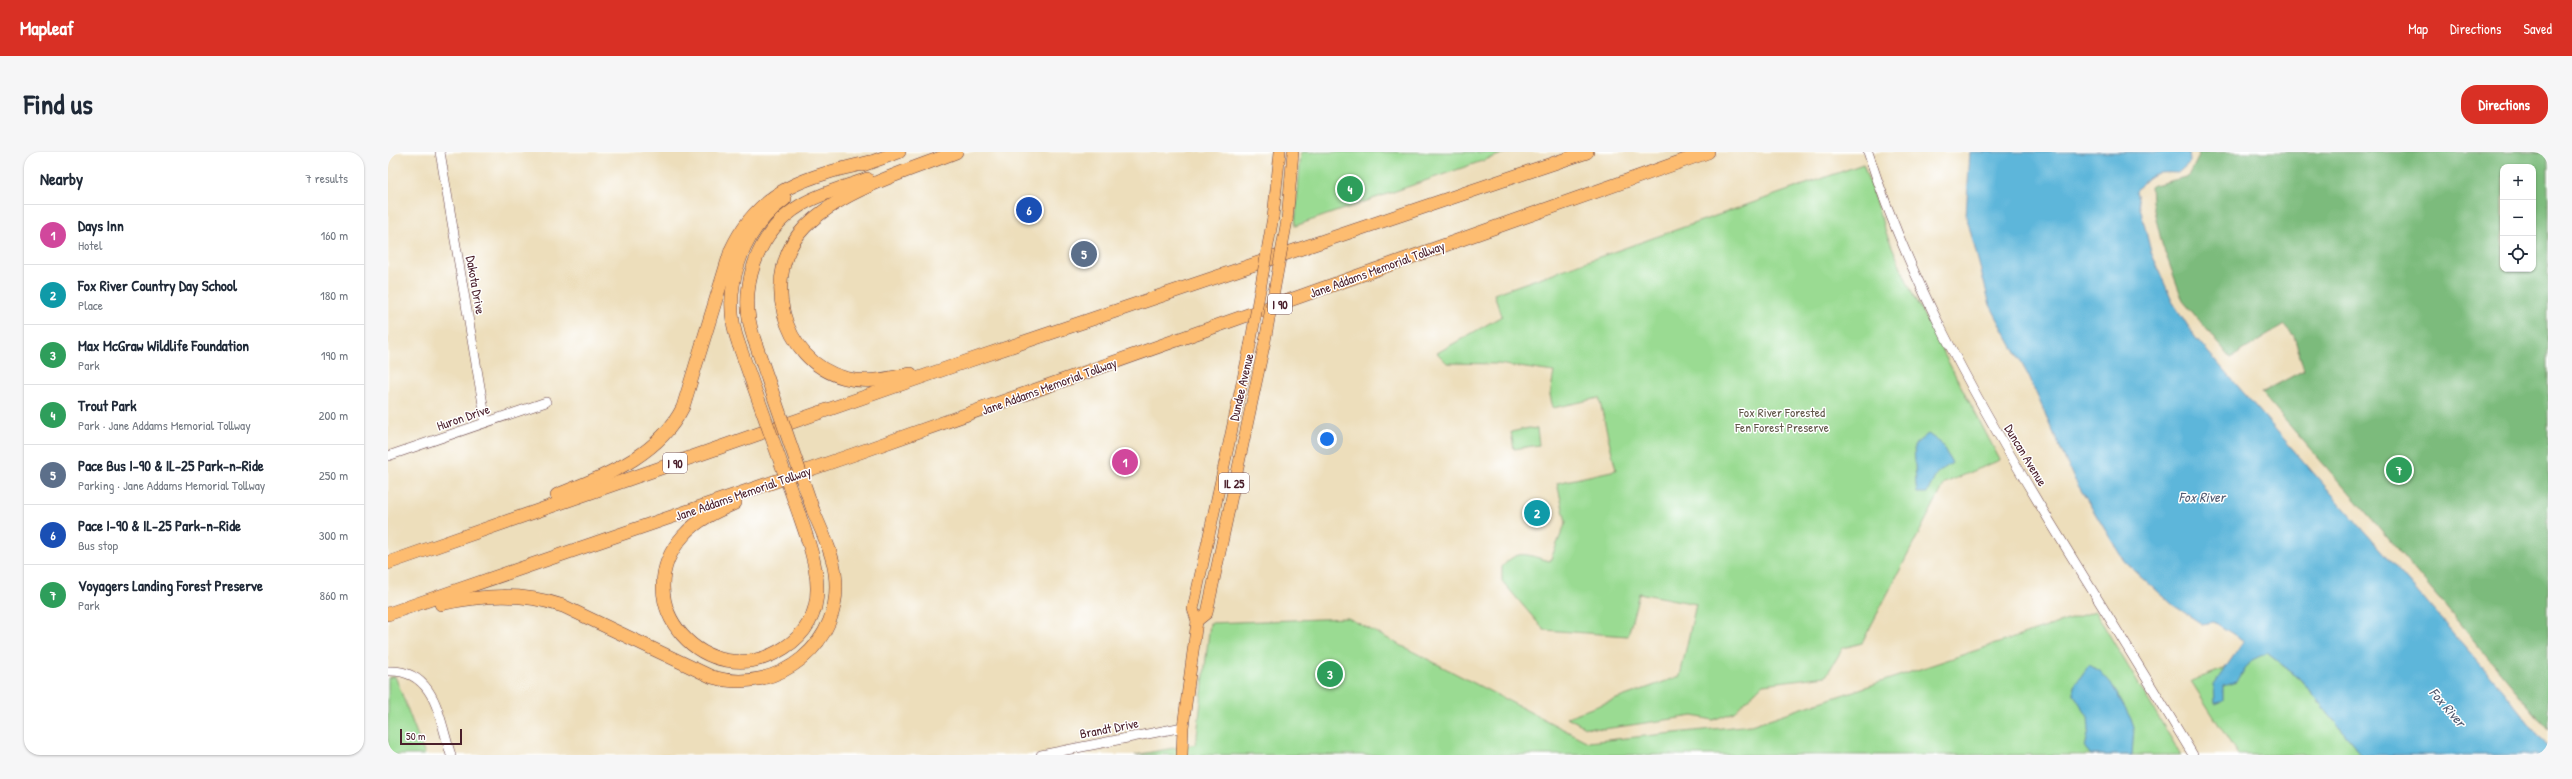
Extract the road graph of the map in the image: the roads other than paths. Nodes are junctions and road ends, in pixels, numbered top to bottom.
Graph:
1 (440, 152) edge
2 (899, 152) edge
3 (950, 152) edge
4 (956, 152) edge
5 (1280, 152) edge
6 (1293, 152) edge
7 (1587, 152) edge
8 (1708, 152) edge
9 (1868, 152) edge
10 (870, 162) junction
11 (962, 363) junction
12 (546, 402) dead end
13 (486, 422) junction
14 (852, 455) junction
15 (388, 456) edge
16 (388, 562) edge
17 (388, 614) edge
18 (1197, 621) junction
19 (388, 671) edge
20 (1182, 727) junction
21 (452, 755) edge
22 (1041, 755) edge
23 (1182, 755) edge
24 (2193, 755) edge

1 - 13 street, Dakota Drive
2 - 10 highway
3 - 17 highway, bridge
4 - 11 highway
5 - 18 main road, Dundee Avenue / IL 25, bridge
6 - 18 main road, Dundee Avenue / IL 25, bridge
7 - 11 highway, I 90
8 - 14 highway, Jane Addams Memorial Tollway / I 90
9 - 24 street, Duncan Avenue
10 - 14 highway, bridge
10 - 16 highway
11 - 16 highway, I 90
12 - 13 street, Huron Drive
13 - 15 street, Huron Drive
14 - 17 highway, Jane Addams Memorial Tollway / I 90
18 - 20 main road, Dundee Avenue / IL 25
19 - 21 street
20 - 22 street, Brandt Drive
20 - 23 main road, IL 25

